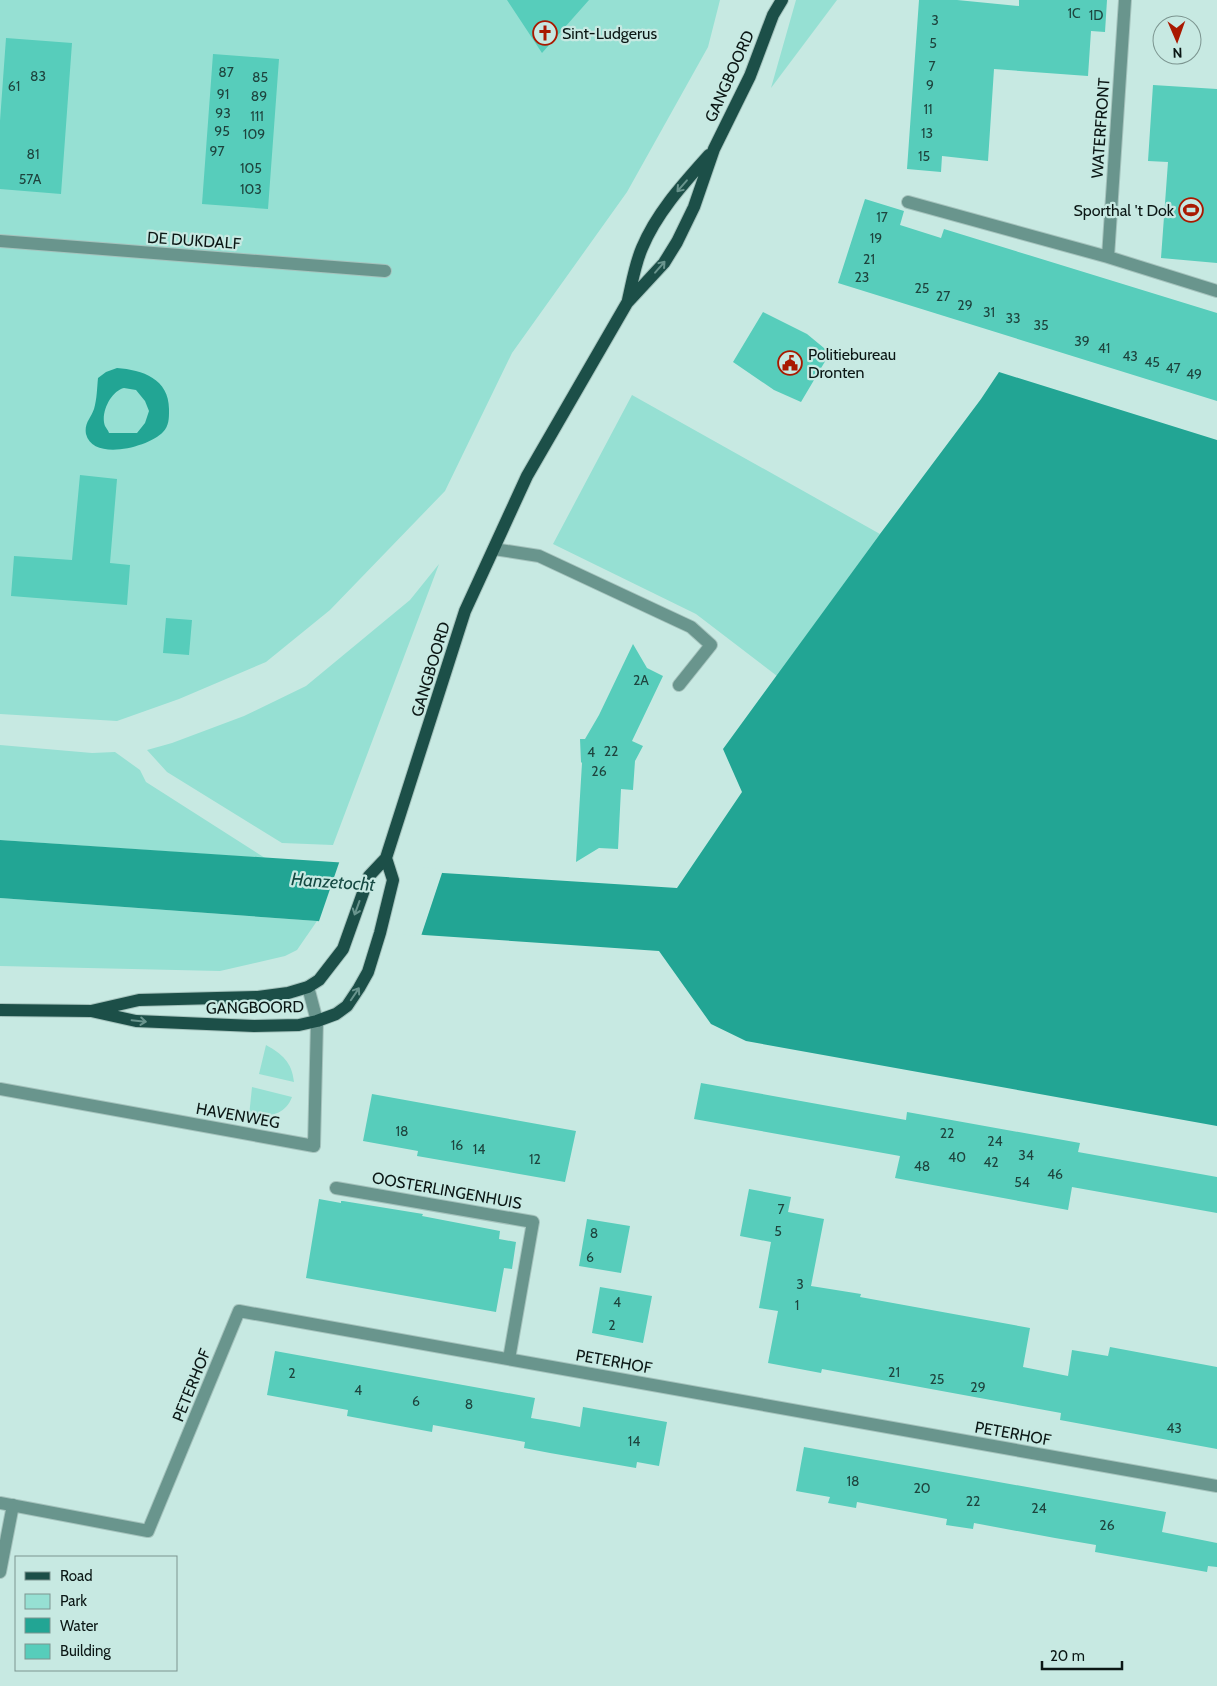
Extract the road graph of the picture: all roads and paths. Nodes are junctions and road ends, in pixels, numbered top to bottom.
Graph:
1 (774, 0) edge
2 (782, 0) edge
3 (1125, 0) edge
4 (773, 15) junction
5 (714, 149) junction
6 (908, 202) dead end
7 (0, 241) edge
8 (1108, 257) junction
9 (385, 271) dead end
10 (1217, 291) edge
11 (627, 303) junction
12 (494, 549) junction
13 (679, 685) dead end
14 (386, 858) junction
15 (308, 987) junction
16 (0, 1010) edge
17 (91, 1011) junction
18 (316, 1022) junction
19 (0, 1089) edge
20 (336, 1188) dead end
21 (509, 1359) junction
22 (1217, 1486) edge
23 (6, 1504) edge
24 (0, 1572) edge

1 - 4 main road, GANGBOORD
2 - 4 main road, GANGBOORD
3 - 8 street, WATERFRONT
4 - 5 main road, GANGBOORD
11 -> 5 main road, GANGBOORD
5 -> 11 main road, GANGBOORD
6 - 8 street
7 - 9 street, DE DUKDALF
8 - 10 street
11 - 12 main road, GANGBOORD
12 - 13 street
12 - 14 main road, GANGBOORD
14 -> 15 main road, GANGBOORD
18 -> 14 main road, GANGBOORD
15 - 17 main road, GANGBOORD
15 - 18 street, HAVENWEG
16 - 17 main road, GANGBOORD
17 -> 18 main road, GANGBOORD
18 - 19 street, HAVENWEG
20 - 21 street, OOSTERLINGENHUIS
21 - 22 street, PETERHOF
21 - 23 street, PETERHOF
23 - 24 street

